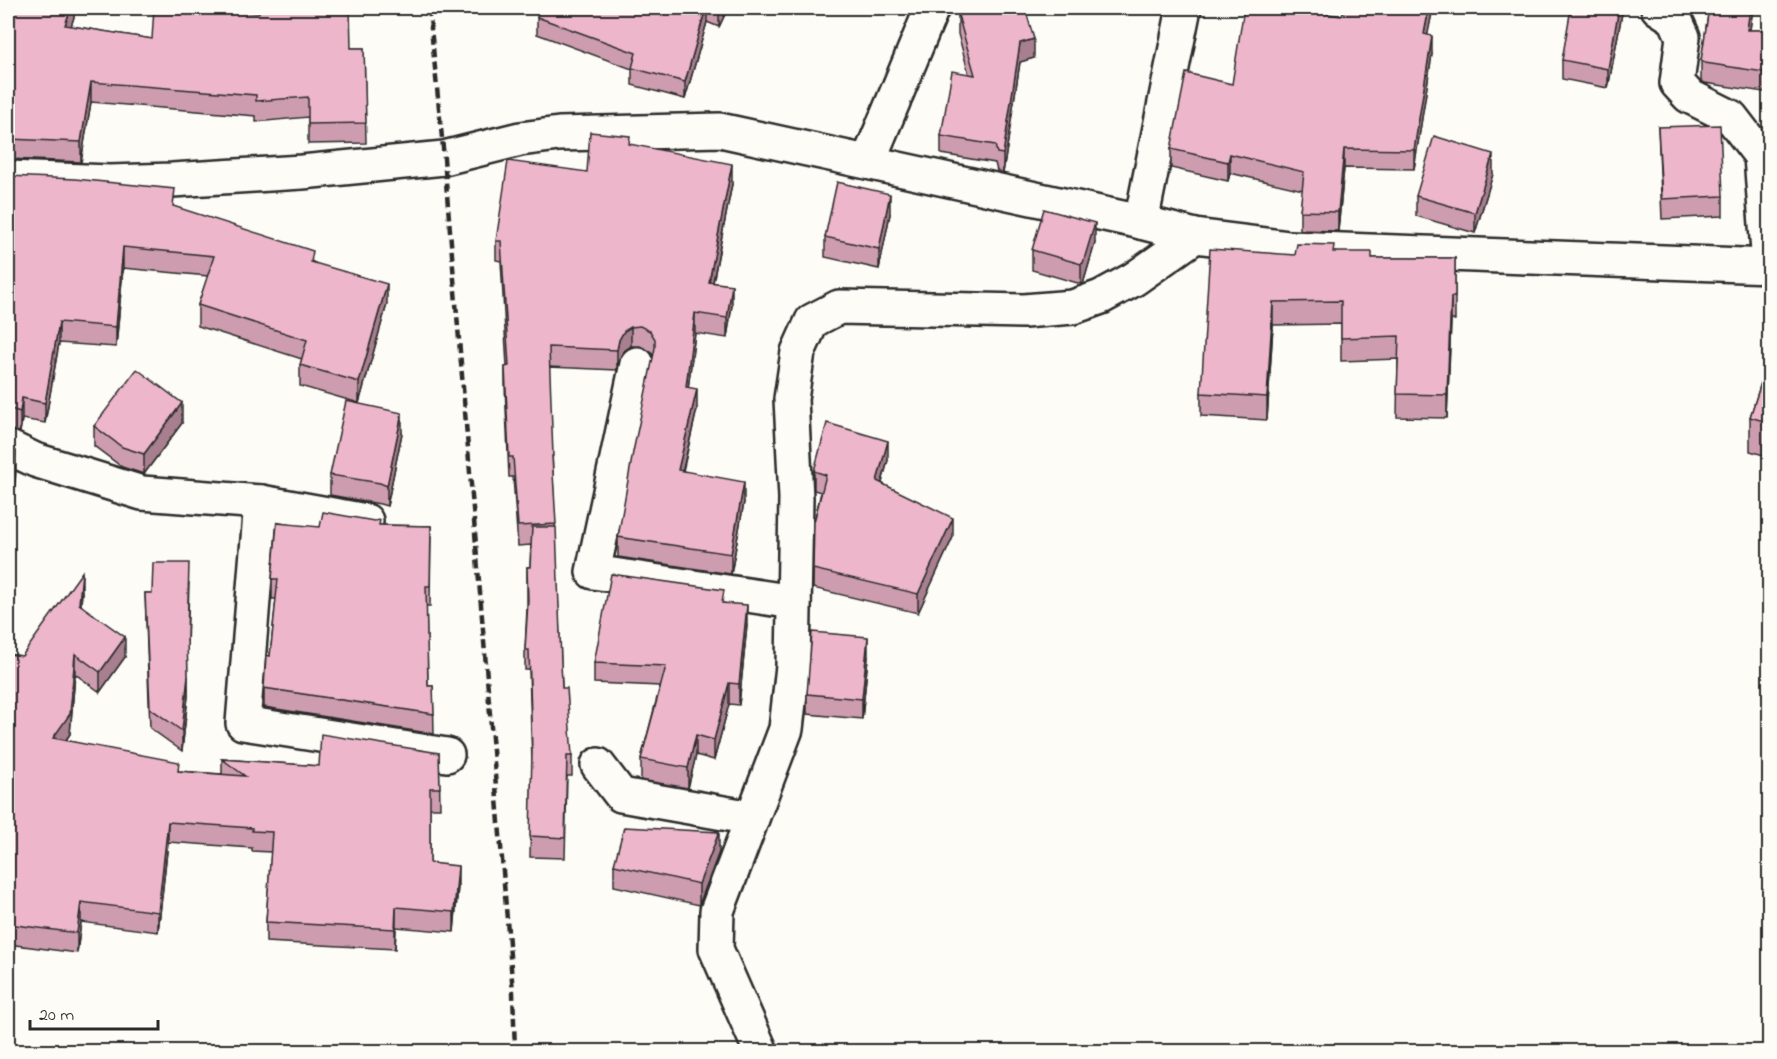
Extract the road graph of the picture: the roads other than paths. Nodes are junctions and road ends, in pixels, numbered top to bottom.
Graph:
1 (932, 8) edge
2 (1184, 8) edge
3 (1658, 8) edge
4 (868, 162) junction
5 (8, 178) edge
6 (1141, 222) junction
7 (1196, 236) junction
8 (1769, 266) edge
9 (637, 364) dead end
10 (8, 447) edge
11 (261, 502) junction
12 (377, 522) edge
13 (794, 602) junction
14 (447, 755) dead end
15 (598, 765) dead end
16 (752, 818) junction
17 (761, 1052) edge

1 - 4 street
2 - 6 street
3 - 8 street
4 - 5 street
4 - 6 street
6 - 7 street
7 - 8 street
7 - 13 street
9 - 13 street
10 - 11 street
11 - 12 street
11 - 14 street
13 - 16 street
15 - 16 street
16 - 17 street

